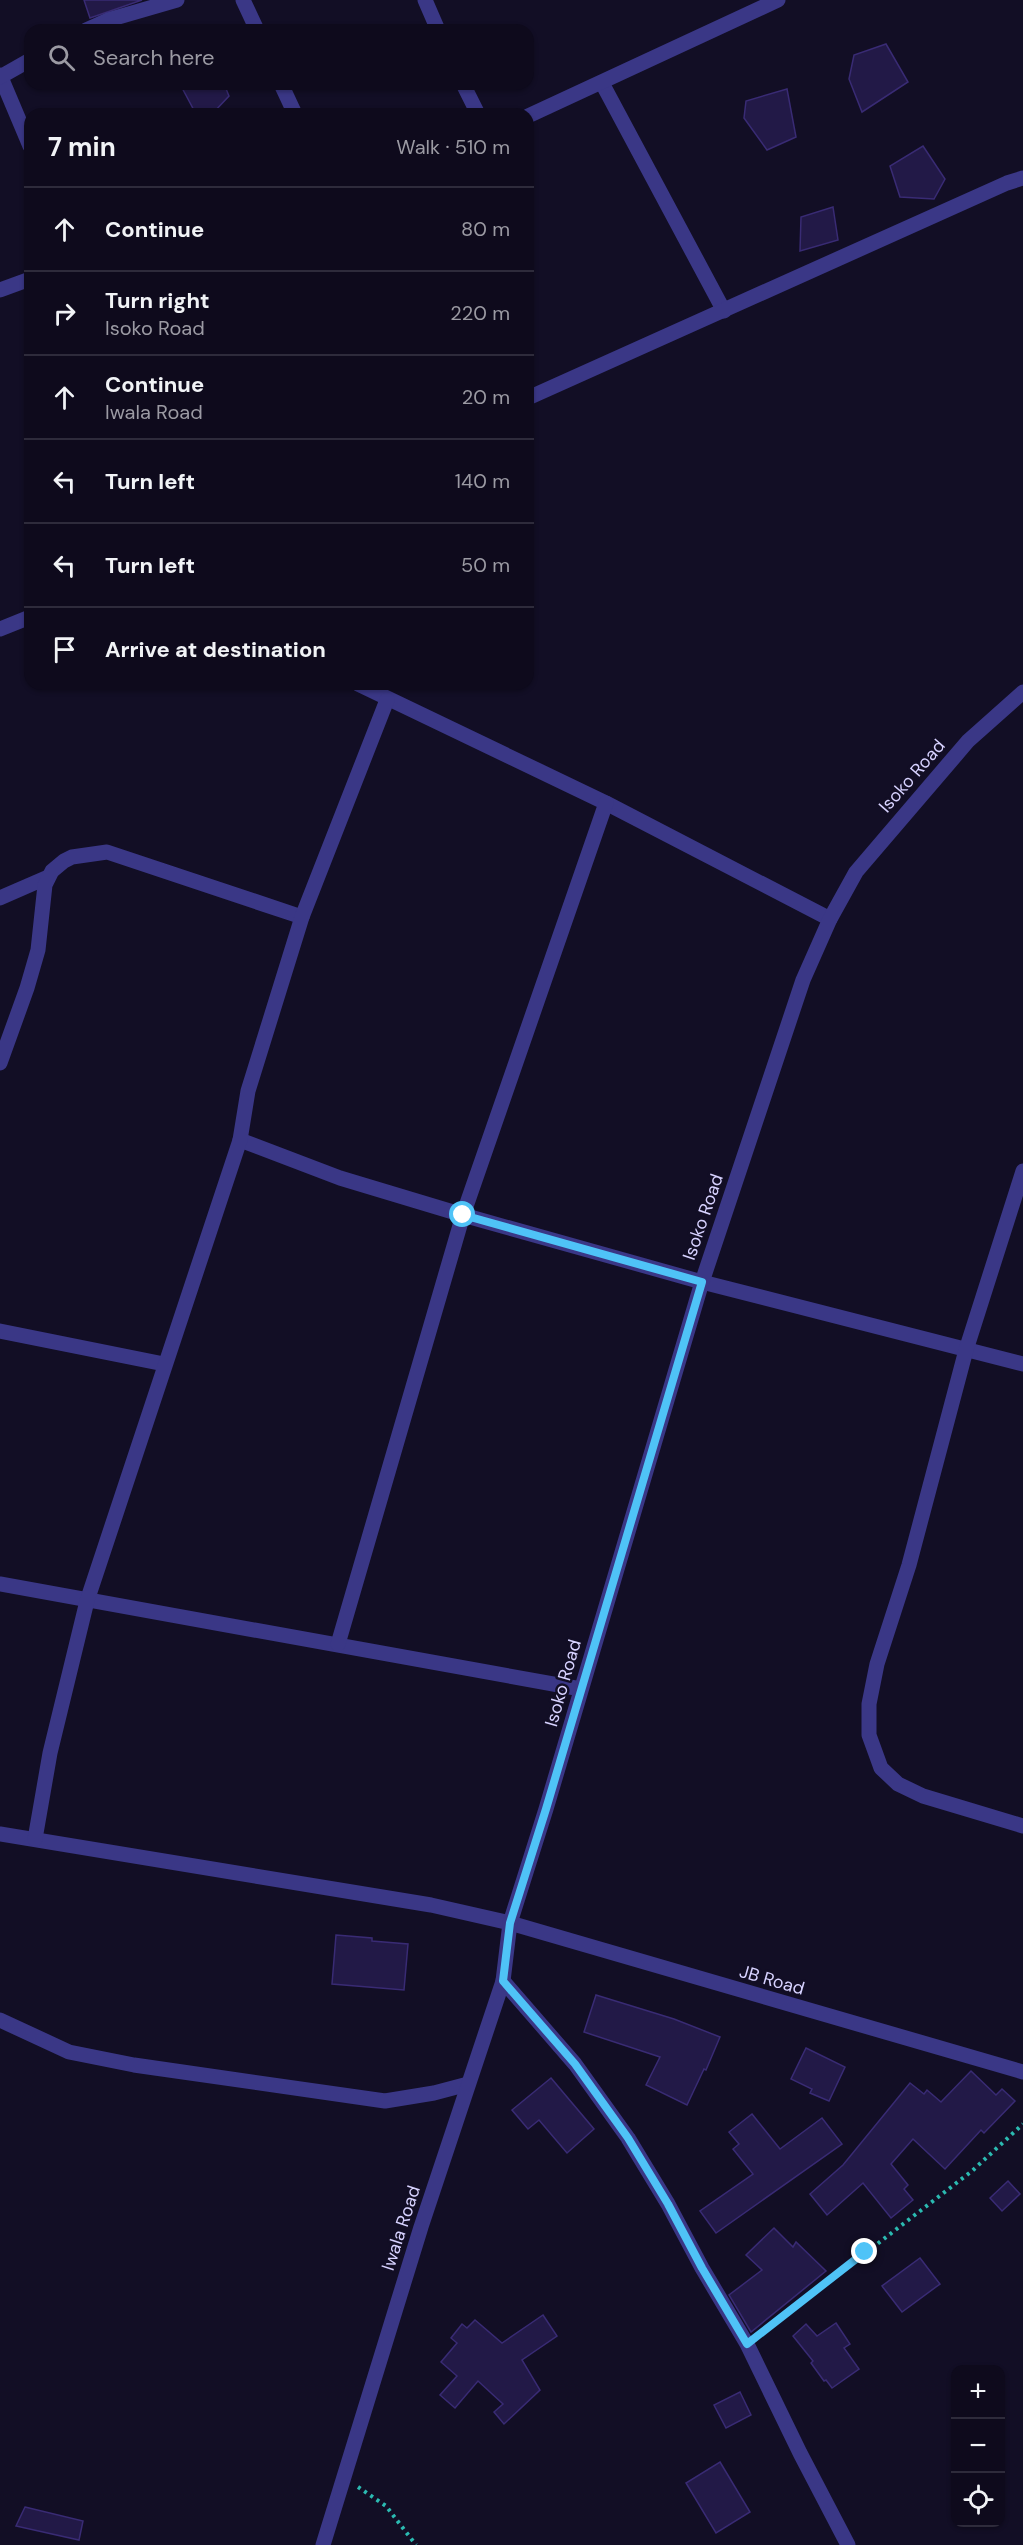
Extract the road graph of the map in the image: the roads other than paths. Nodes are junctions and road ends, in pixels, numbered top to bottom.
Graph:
1 (177, 0) edge
2 (243, 0) edge
3 (425, 0) edge
4 (778, 0) edge
5 (747, 7) edge
6 (99, 24) edge
7 (254, 24) edge
8 (435, 24) edge
9 (24, 63) edge
10 (0, 76) edge
11 (602, 83) junction
12 (284, 90) edge
13 (467, 90) edge
14 (292, 108) edge
15 (475, 108) edge
16 (534, 113) edge
17 (24, 132) edge
18 (1023, 178) edge
19 (24, 281) edge
20 (0, 290) edge
21 (724, 311) junction
22 (534, 395) edge
23 (24, 619) edge
24 (0, 629) edge
25 (369, 690) edge
26 (1023, 692) edge
27 (387, 700) junction
28 (606, 803) junction
29 (48, 877) junction
30 (0, 898) edge
31 (302, 918) junction
32 (830, 919) junction
33 (0, 1063) edge
34 (240, 1140) junction
35 (1023, 1171) edge
36 (463, 1215) junction
37 (702, 1282) junction
38 (0, 1331) edge
39 (966, 1350) junction
40 (164, 1364) junction
41 (1023, 1364) edge
42 (0, 1584) edge
43 (87, 1601) junction
44 (338, 1644) junction
45 (581, 1689) junction
46 (1023, 1826) edge
47 (0, 1834) edge
48 (35, 1839) junction
49 (510, 1923) junction
50 (503, 1981) junction
51 (0, 2020) edge
52 (1023, 2072) edge
53 (468, 2084) junction
54 (323, 2545) edge
55 (848, 2545) edge

1 - 6 street
2 - 7 street
3 - 8 street
4 - 5 street
5 - 11 street
9 - 10 street
10 - 17 street
11 - 16 street
11 - 21 street
12 - 14 street
13 - 15 street
18 - 21 street
19 - 20 street
21 - 22 street
23 - 24 street
25 - 27 street
26 - 32 street, Isoko Road
27 - 28 street
27 - 31 street
28 - 32 street
28 - 36 street
29 - 30 street
29 - 31 street
29 - 33 street
31 - 34 street
32 - 37 street, Isoko Road
34 - 36 street
34 - 40 street
35 - 39 street
36 - 37 street
36 - 44 street
37 - 39 street
37 - 45 street, Isoko Road
38 - 40 street
39 - 41 street
39 - 46 street
40 - 43 street
42 - 43 street
43 - 44 street
43 - 48 street
44 - 45 street
45 - 49 street, Isoko Road
47 - 48 street, JB Road
48 - 49 street, JB Road
49 - 50 street, Iwala Road
49 - 52 street, JB Road
50 - 53 street, Iwala Road
50 - 55 street
51 - 53 street
53 - 54 street, Iwala Road

